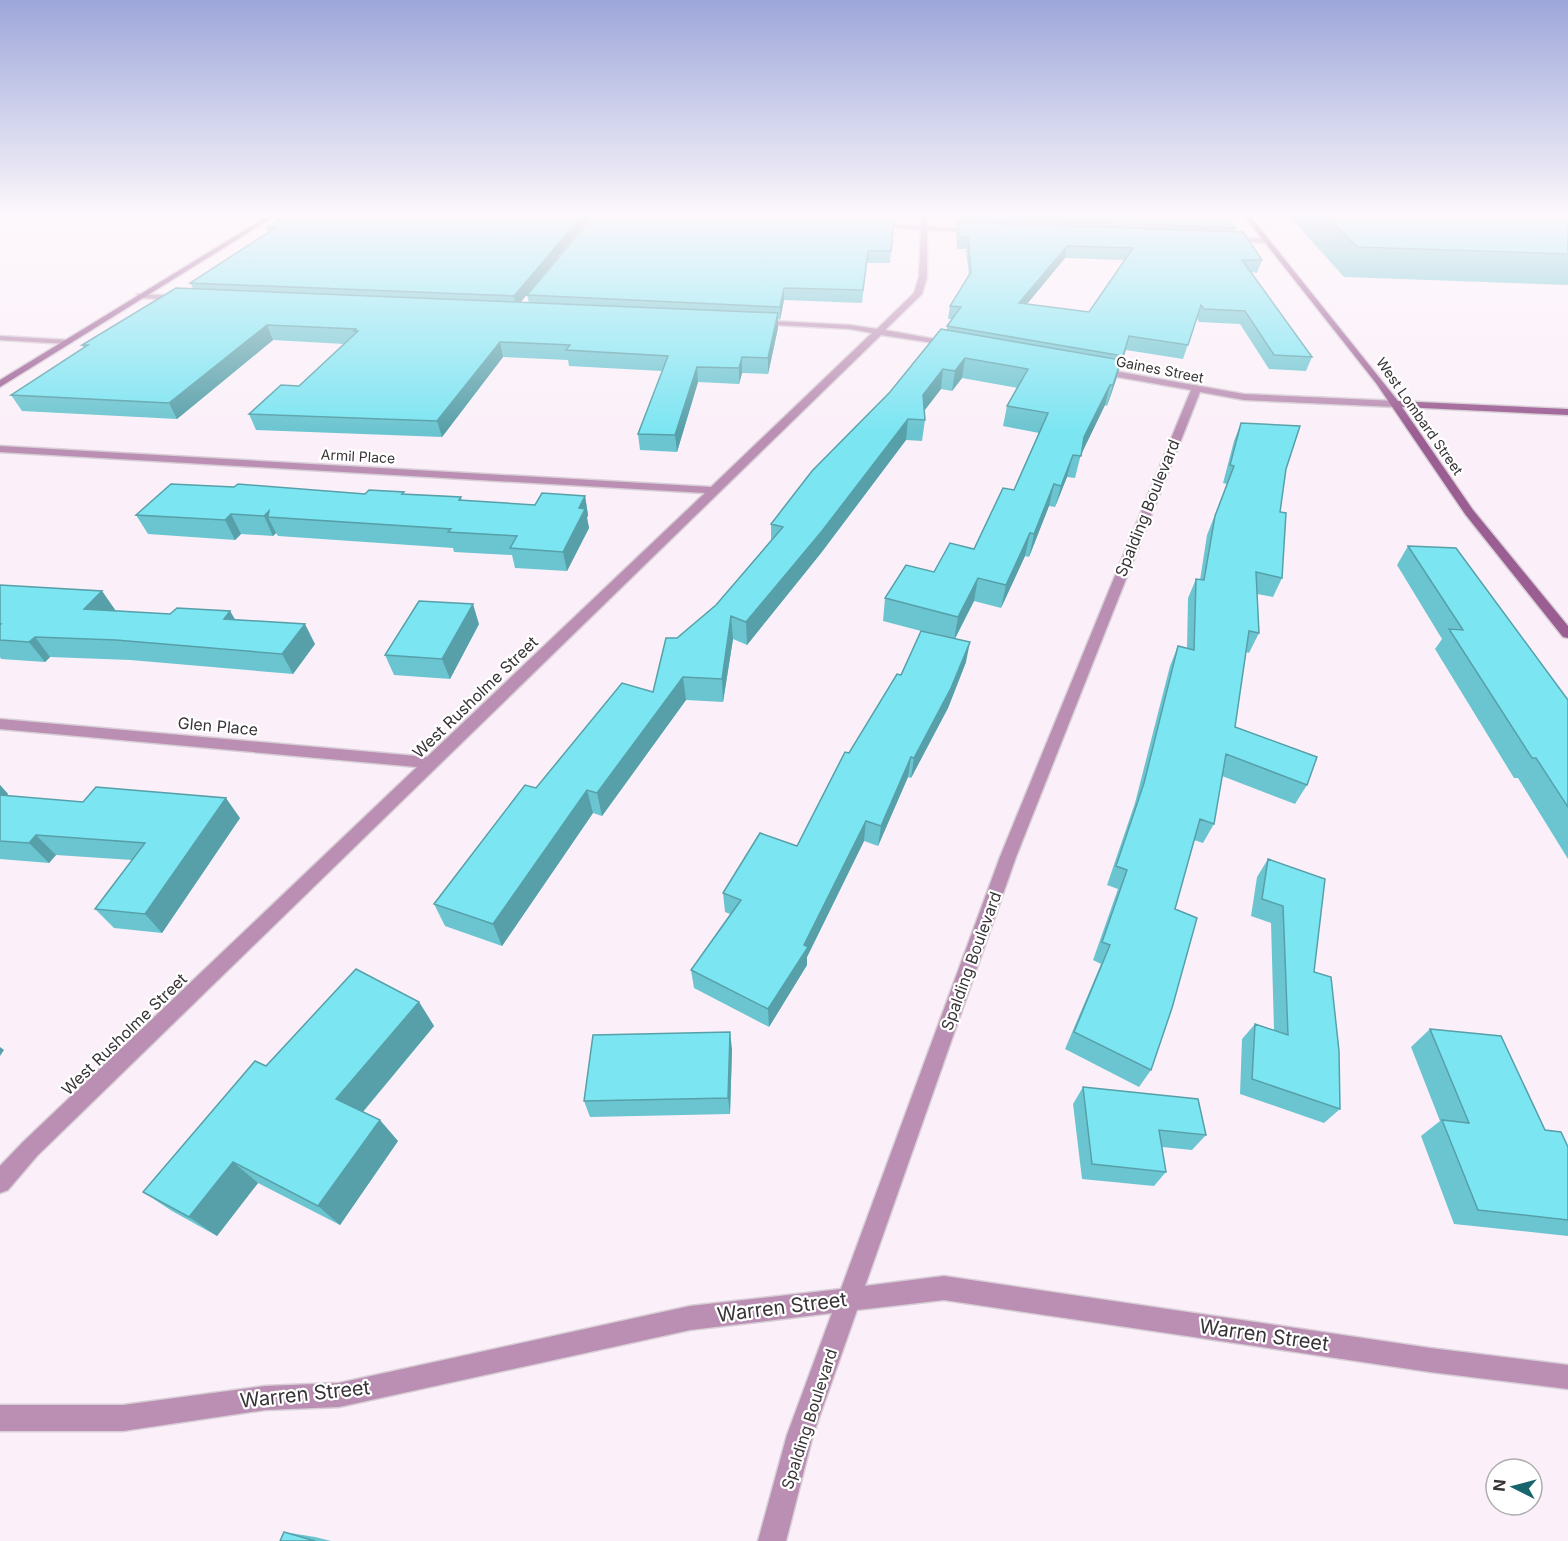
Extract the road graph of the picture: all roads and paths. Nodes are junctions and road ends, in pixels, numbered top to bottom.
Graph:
1 (153, 288) edge
2 (920, 288) edge
3 (1304, 288) edge
4 (140, 296) junction
5 (188, 298) edge
6 (744, 322) edge
7 (880, 331) junction
8 (0, 338) edge
9 (68, 342) junction
10 (964, 346) edge
11 (1091, 370) edge
12 (0, 384) edge
13 (1196, 390) junction
14 (1396, 404) junction
15 (1568, 411) edge
16 (0, 449) edge
17 (715, 490) junction
18 (1568, 634) edge
19 (0, 724) edge
20 (433, 763) junction
21 (0, 1182) edge
22 (848, 1299) junction
23 (1568, 1377) edge
24 (0, 1418) edge
25 (772, 1541) edge

1 - 4 street
2 - 7 street, West Rusholme Street
3 - 14 street, West Lombard Street
4 - 5 street
4 - 9 street
6 - 7 street
7 - 10 street
7 - 17 street, West Rusholme Street
8 - 9 street
9 - 12 street
11 - 13 street, Gaines Street
13 - 14 street, Gaines Street
13 - 22 street, Spalding Boulevard
14 - 15 street, Gaines Street
14 - 18 street, West Lombard Street
16 - 17 street, Armil Place
17 - 20 street, West Rusholme Street
19 - 20 street, Glen Place
20 - 21 street, West Rusholme Street
22 - 23 street, Warren Street
22 - 24 street, Warren Street
22 - 25 street, Spalding Boulevard

